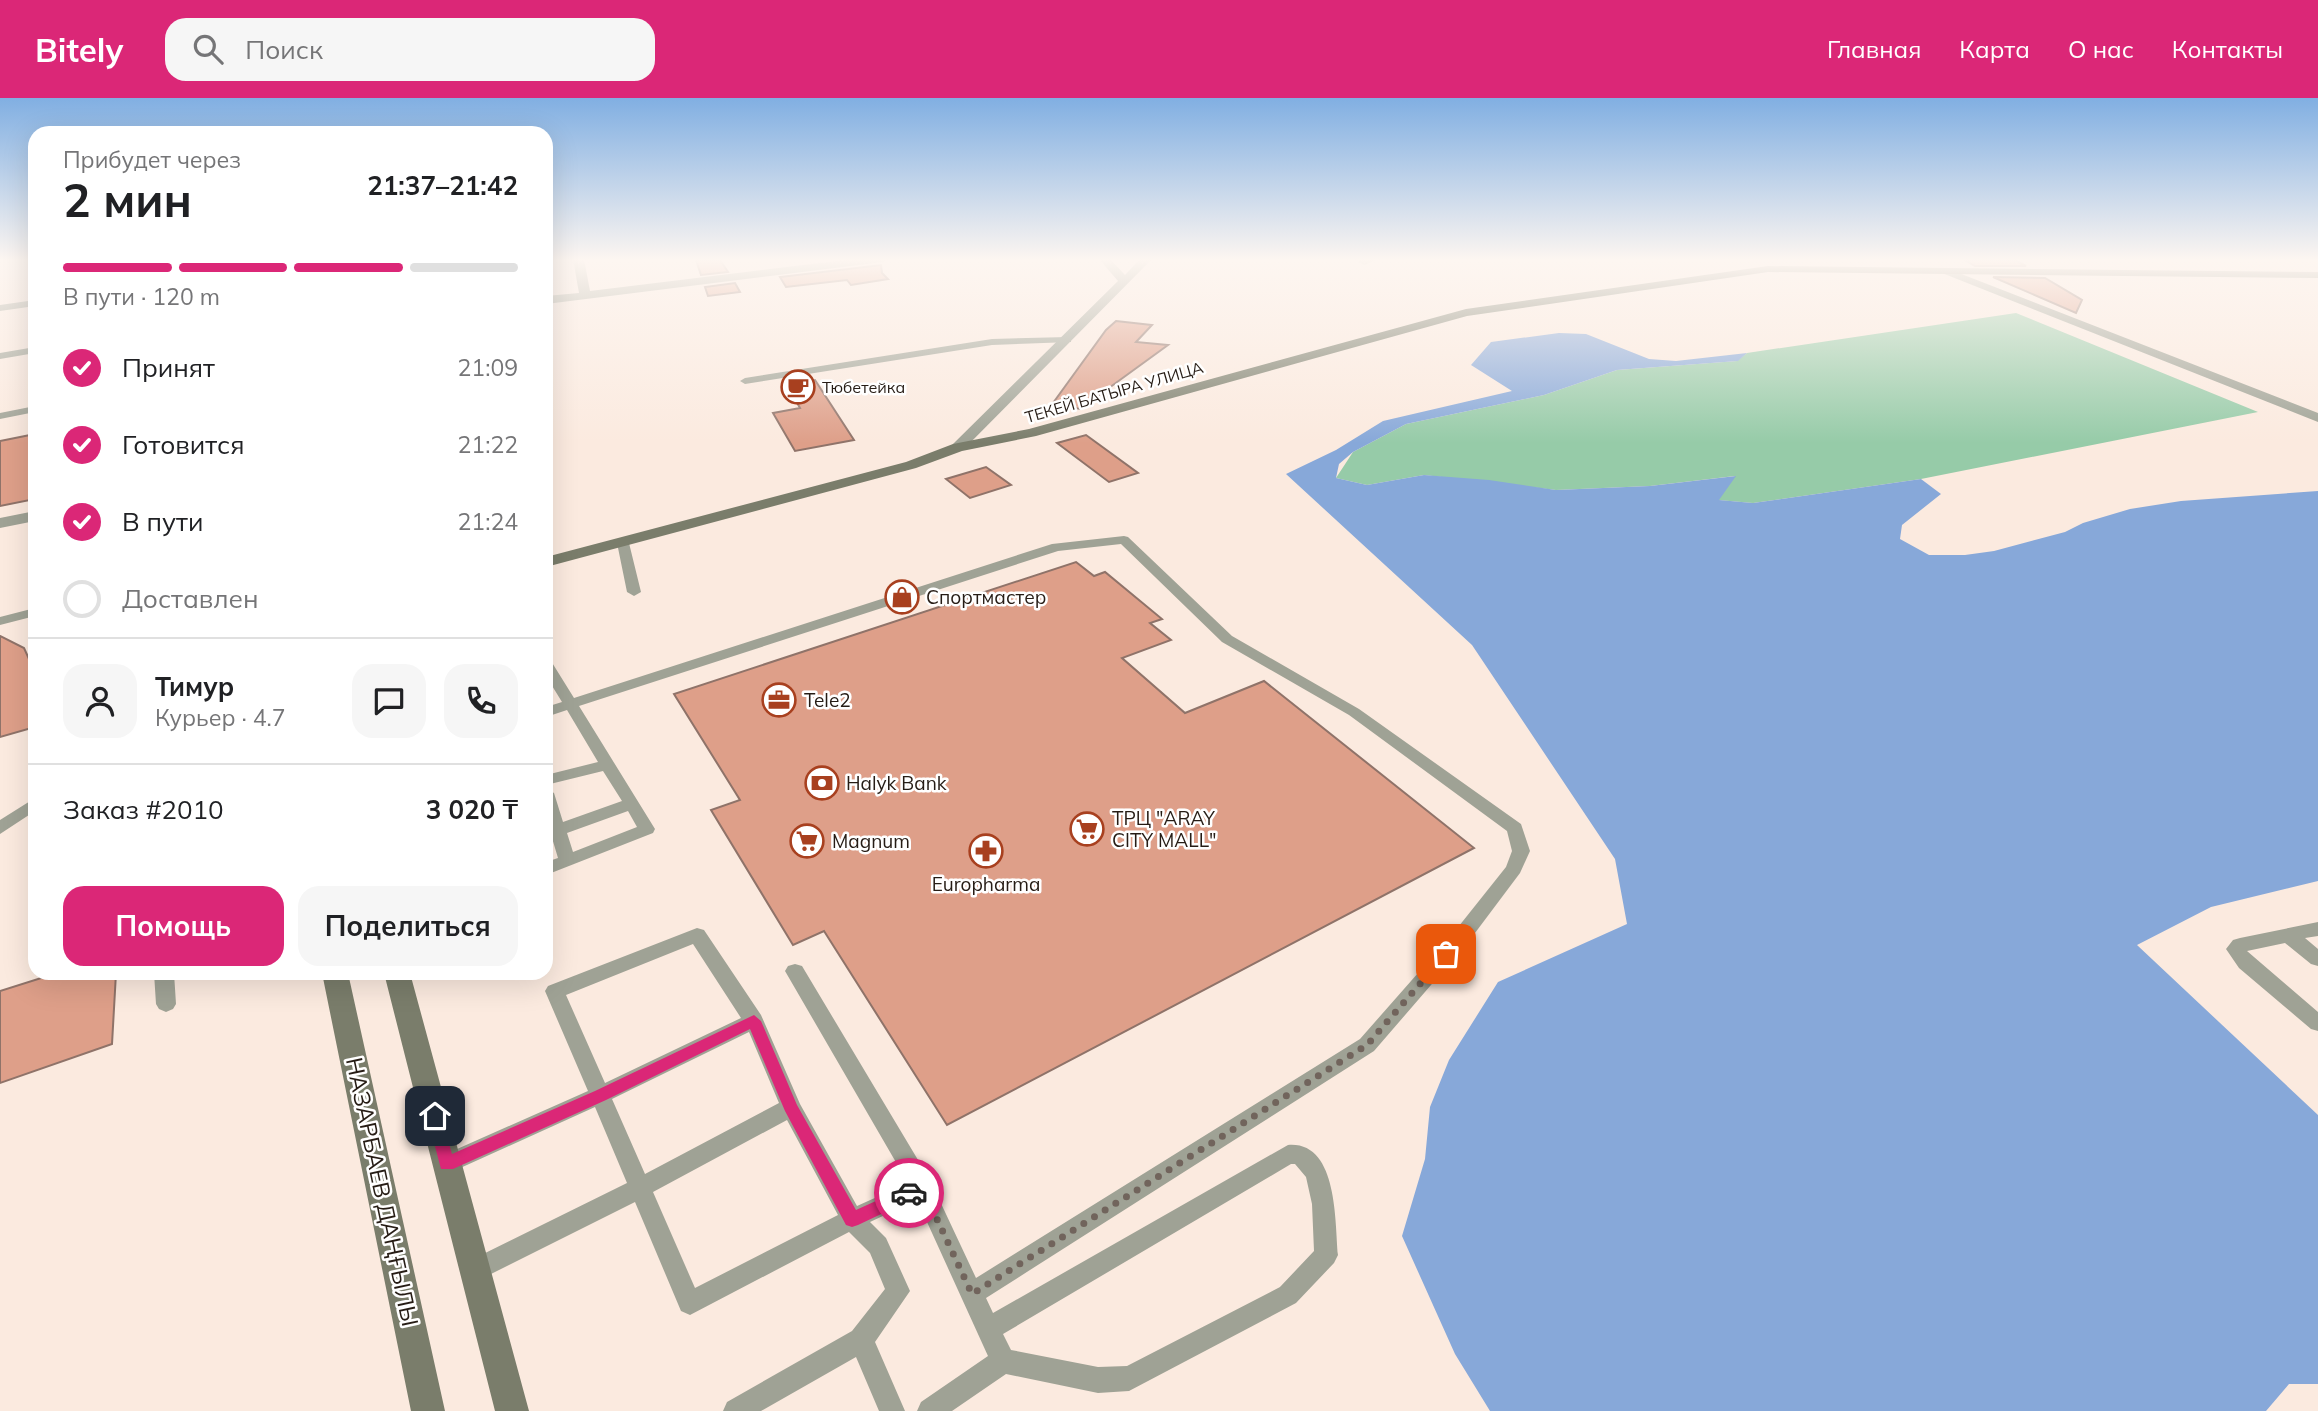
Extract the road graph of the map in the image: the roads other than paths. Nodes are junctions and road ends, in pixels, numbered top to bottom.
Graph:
1 (1087, 320) edge
2 (1440, 320) edge
3 (2071, 320) edge
4 (1068, 340) junction
5 (28, 351) edge
6 (0, 356) edge
7 (745, 381) dead end
8 (28, 411) edge
9 (0, 416) edge
10 (2318, 418) edge
11 (958, 447) junction
12 (28, 517) edge
13 (0, 523) edge
14 (623, 542) junction
15 (553, 560) edge
16 (634, 592) dead end
17 (28, 614) edge
18 (0, 621) edge
19 (553, 675) edge
20 (570, 703) junction
21 (553, 709) edge
22 (607, 765) junction
23 (553, 778) edge
24 (631, 804) junction
25 (28, 808) edge
26 (0, 828) edge
27 (553, 832) edge
28 (553, 834) edge
29 (567, 860) junction
30 (553, 866) edge
31 (2318, 929) edge
32 (2289, 936) junction
33 (2318, 959) edge
34 (795, 971) dead end
35 (164, 980) edge
36 (336, 980) edge
37 (399, 980) edge
38 (166, 1004) dead end
39 (754, 1021) junction
40 (2318, 1023) edge
41 (600, 1095) junction
42 (791, 1107) junction
43 (447, 1164) junction
44 (922, 1187) junction
45 (640, 1188) junction
46 (852, 1219) junction
47 (475, 1270) junction
48 (972, 1294) junction
49 (988, 1330) junction
50 (861, 1340) junction
51 (1003, 1361) junction
52 (428, 1411) edge
53 (512, 1411) edge
54 (736, 1411) edge
55 (892, 1411) edge
56 (930, 1411) edge

1 - 4 street
2 - 11 street, ТЕКЕЙ БАТЫРА УЛИЦА
3 - 10 street
4 - 7 lane
4 - 11 street
5 - 6 lane
8 - 9 lane
11 - 14 street, ТЕКЕЙ БАТЫРА УЛИЦА
12 - 13 street
14 - 15 street, ТЕКЕЙ БАТЫРА УЛИЦА
14 - 16 lane
17 - 18 lane
19 - 20 lane
20 - 21 lane
20 - 22 lane
20 - 48 lane
22 - 23 lane
22 - 24 lane
24 - 27 lane
24 - 29 lane
25 - 26 lane
28 - 29 lane
29 - 30 lane
31 - 32 lane
32 - 33 lane
32 - 40 lane
34 - 44 lane
35 - 38 lane
36 - 52 street, НАЗАРБАЕВ ДАҢҒЫЛЫ
37 - 43 street
39 - 41 lane
39 - 41 lane
39 - 42 lane
41 - 43 lane
41 - 45 lane
42 - 45 lane
42 - 46 lane
43 - 47 street
44 - 46 lane
44 - 48 lane
45 - 46 lane
45 - 47 lane
46 - 50 lane
47 - 53 street
48 - 49 lane
49 - 51 lane
49 - 51 lane
50 - 54 lane
50 - 55 lane
51 - 56 lane

